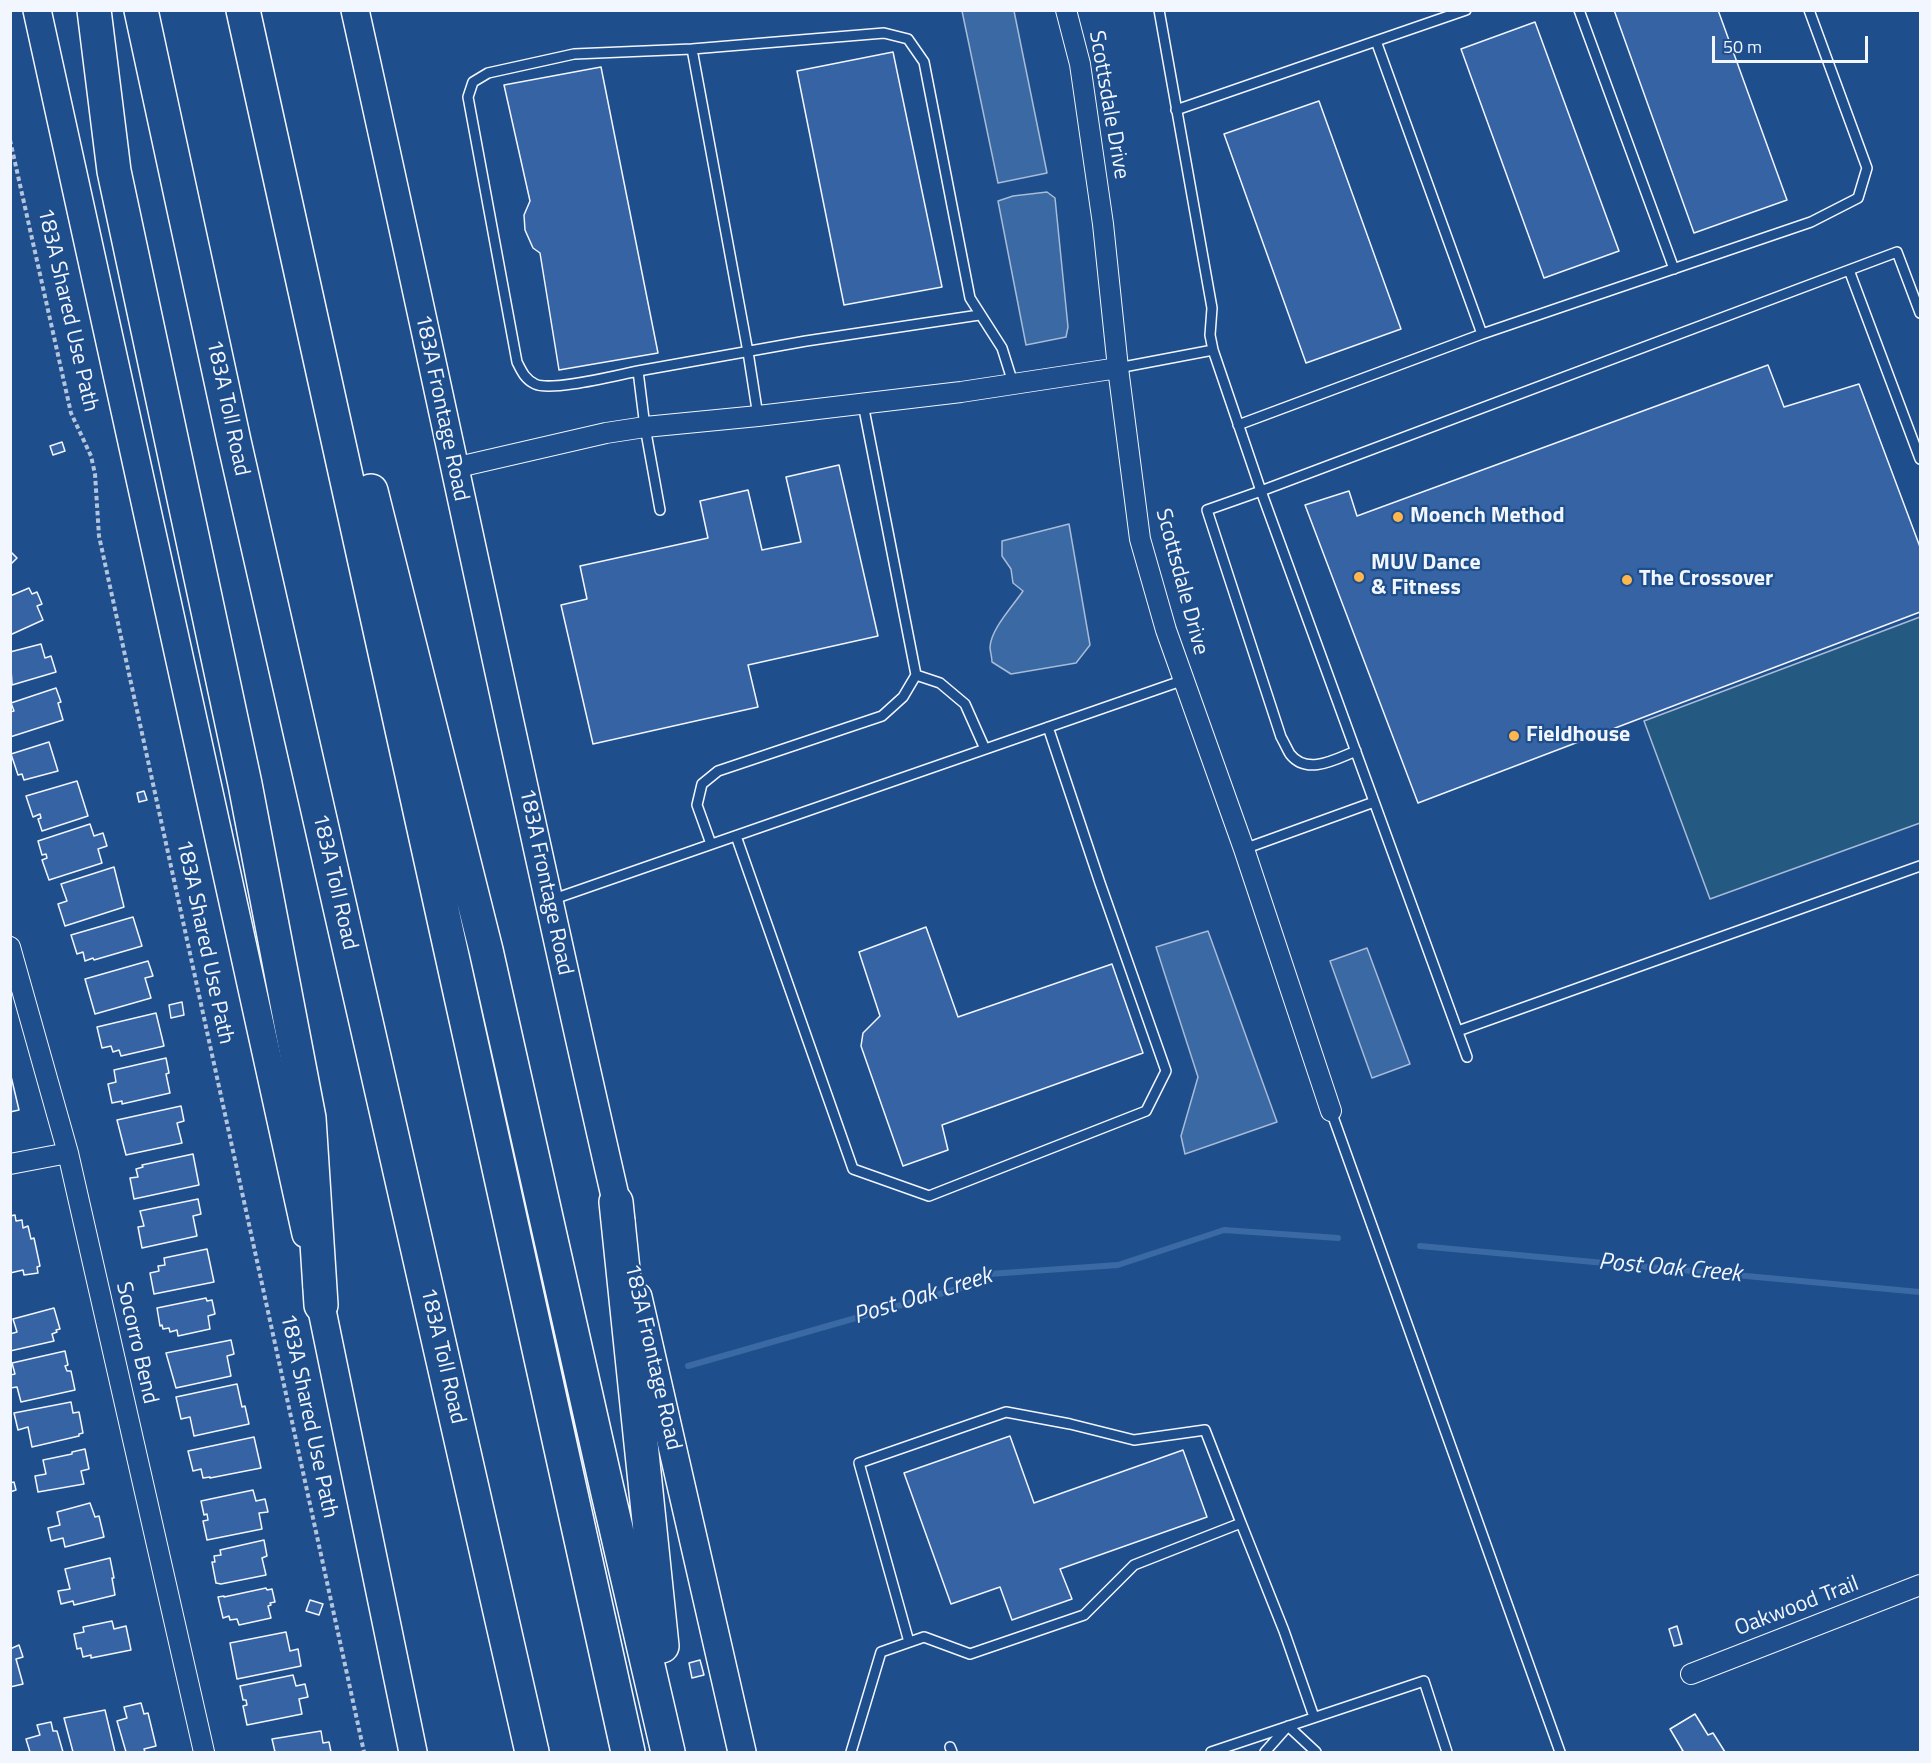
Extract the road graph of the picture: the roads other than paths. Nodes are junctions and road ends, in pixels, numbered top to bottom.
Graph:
1 (37, 10) edge
2 (94, 10) edge
3 (141, 10) edge
4 (243, 10) edge
5 (355, 10) edge
6 (1066, 10) edge
7 (1159, 10) edge
8 (1466, 10) edge
9 (1579, 10) edge
10 (1809, 10) edge
11 (1376, 41) junction
12 (692, 49) junction
13 (1176, 110) junction
14 (297, 255) junction
15 (1674, 269) junction
16 (1849, 270) junction
17 (1920, 313) edge
18 (980, 315) junction
19 (1482, 334) junction
20 (1213, 350) junction
21 (748, 352) junction
22 (1118, 368) junction
23 (638, 371) junction
24 (1013, 383) junction
25 (863, 404) junction
26 (758, 416) junction
27 (1239, 425) junction
28 (645, 427) junction
29 (1920, 459) edge
30 (454, 468) junction
31 (1261, 491) junction
32 (660, 510) dead end
33 (916, 675) junction
34 (1184, 680) junction
35 (1048, 727) junction
36 (985, 749) junction
37 (1356, 751) junction
38 (1374, 802) junction
39 (736, 836) junction
40 (711, 844) junction
41 (1244, 849) junction
42 (1920, 866) edge
43 (549, 900) junction
44 (10, 946) edge
45 (1458, 1031) junction
46 (1467, 1057) dead end
47 (1330, 1111) joint
48 (68, 1153) junction
49 (10, 1164) edge
50 (616, 1202) junction
51 (321, 1305) junction
52 (1241, 1523) junction
53 (1920, 1585) edge
54 (909, 1642) junction
55 (1691, 1674) dead end
56 (1314, 1717) junction
57 (1288, 1726) junction
58 (204, 1752) edge
59 (413, 1752) edge
60 (532, 1752) edge
61 (628, 1752) edge
62 (668, 1752) edge
63 (675, 1752) edge
64 (742, 1752) edge
65 (851, 1752) edge
66 (1210, 1752) edge
67 (1265, 1752) edge
68 (1316, 1752) edge
69 (1447, 1752) edge
70 (1560, 1752) edge

1 - 51 main road
2 - 51 highway
3 - 60 highway, 183A Toll Road
4 - 14 highway
5 - 30 main road, 183A Frontage Road
6 - 22 street, Scottsdale Drive
7 - 13 lane
8 - 11 lane
9 - 15 lane
10 - 15 lane
11 - 13 lane
11 - 19 lane
12 - 18 lane
12 - 21 lane
12 - 23 lane
13 - 20 lane
14 - 61 highway
14 - 62 highway
15 - 19 lane
16 - 17 lane
16 - 29 lane
16 - 31 lane
18 - 21 lane
18 - 24 lane
19 - 27 lane
20 - 22 lane
20 - 27 lane
21 - 23 lane
21 - 26 lane
22 - 24 street
22 - 34 street, Scottsdale Drive
23 - 28 lane
24 - 25 street
25 - 26 street
25 - 33 lane
26 - 28 street
27 - 31 lane
28 - 30 street
28 - 32 lane
30 - 43 main road, 183A Frontage Road
31 - 37 lane
31 - 37 lane
33 - 36 lane
33 - 40 lane
34 - 35 lane
34 - 41 street, Scottsdale Drive
35 - 36 lane
35 - 39 lane
36 - 39 lane
37 - 38 lane
38 - 41 lane
38 - 45 lane
39 - 40 lane
40 - 43 lane
41 - 47 street, Scottsdale Drive
42 - 45 lane
43 - 50 main road, 183A Frontage Road
44 - 48 street, Socorro Bend
45 - 46 lane
47 - 70 lane
48 - 49 street
48 - 58 street, Socorro Bend
50 - 63 highway
50 - 64 main road, 183A Frontage Road
51 - 59 main road
52 - 54 lane
52 - 54 lane
52 - 56 lane
53 - 55 street, Oakwood Trail
54 - 65 lane
56 - 57 lane
56 - 69 lane
57 - 66 lane
57 - 67 lane
57 - 68 lane

